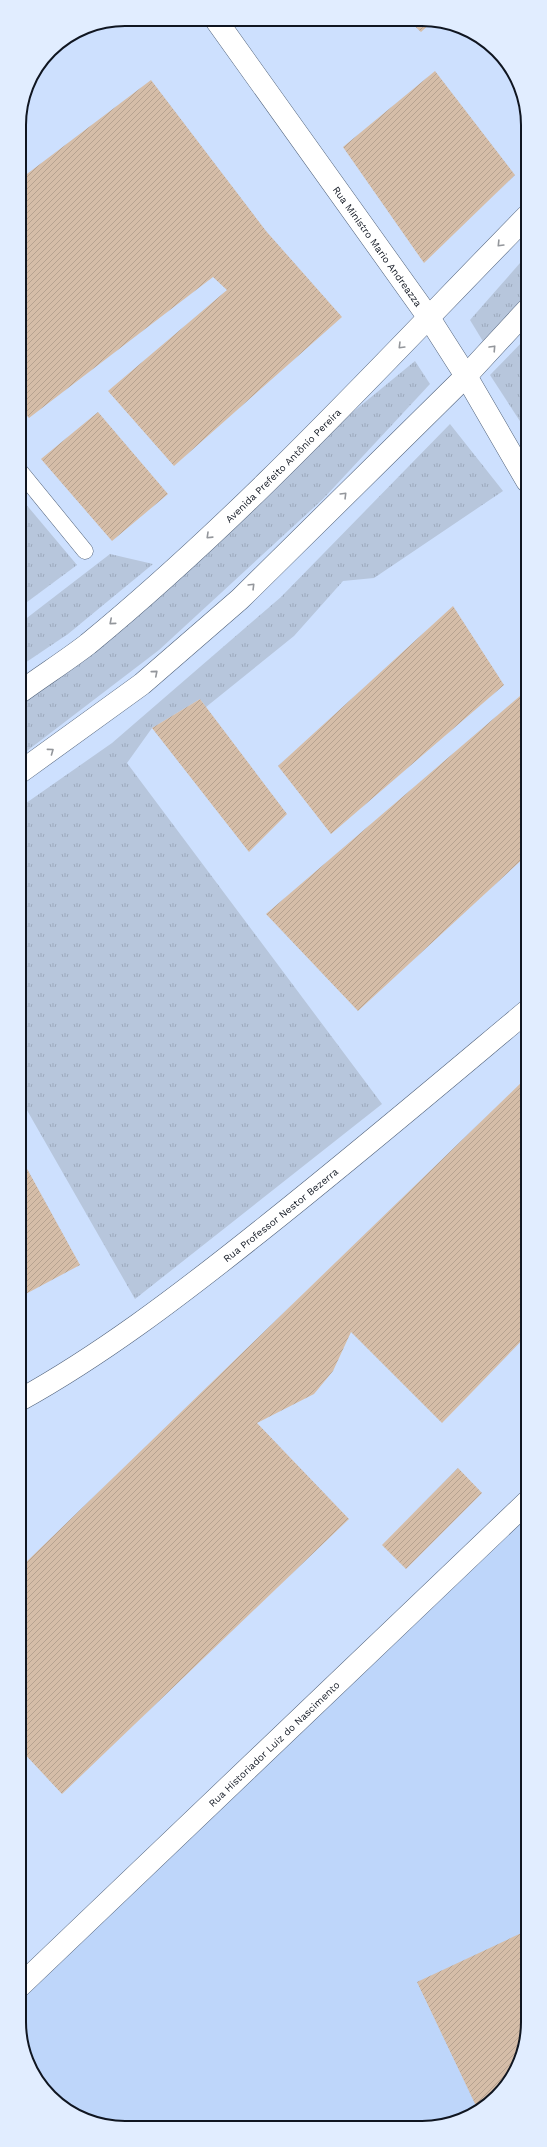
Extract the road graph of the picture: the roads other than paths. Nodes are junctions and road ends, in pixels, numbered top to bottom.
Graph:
1 (220, 26) edge
2 (521, 222) edge
3 (521, 316) edge
4 (429, 318) junction
5 (466, 376) junction
6 (521, 471) edge
7 (26, 478) edge
8 (86, 551) dead end
9 (26, 688) edge
10 (26, 769) edge
11 (521, 1016) edge
12 (26, 1397) edge
13 (521, 1508) edge
14 (26, 1980) edge

1 - 4 street, Rua Ministro Mario Andreazza
2 -> 4 street, Avenida Prefeito Antônio Pereira
5 -> 3 street
4 - 5 street, Rua Ministro Mario Andreazza
4 -> 9 street, Avenida Prefeito Antônio Pereira
5 - 6 street, Rua Ministro Mario Andreazza
10 -> 5 street
7 - 8 lane
11 - 12 street, Rua Professor Nestor Bezerra
13 - 14 street, Rua Historiador Luiz do Nascimento

